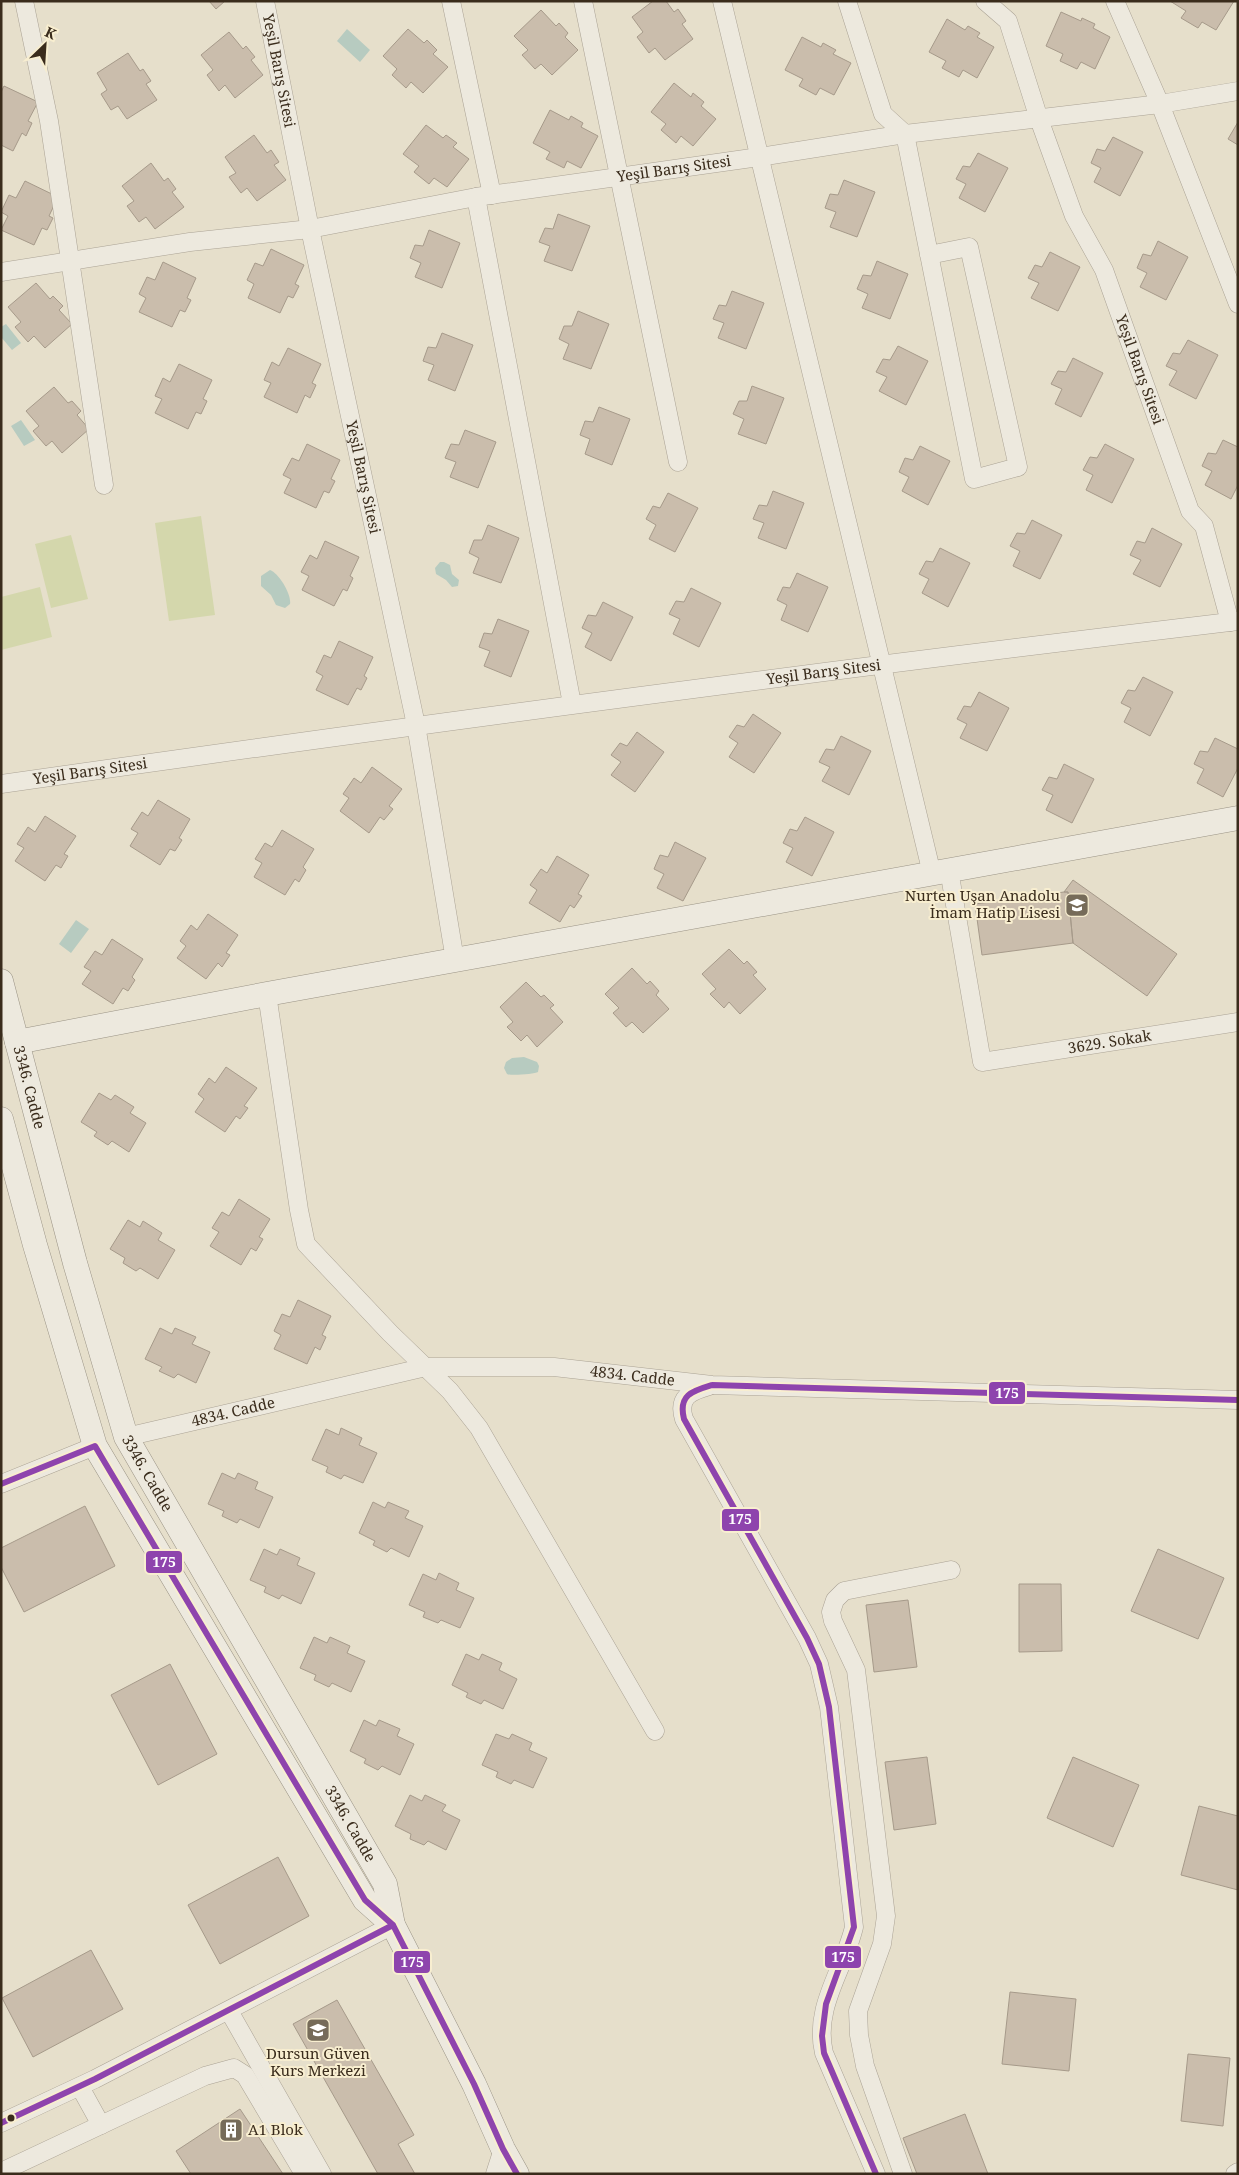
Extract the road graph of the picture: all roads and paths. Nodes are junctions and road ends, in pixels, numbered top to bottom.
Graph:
1 (24, 1) edge
2 (265, 1) edge
3 (451, 1) edge
4 (583, 1) edge
5 (722, 1) edge
6 (847, 1) edge
7 (985, 1) edge
8 (1115, 1) edge
9 (1238, 92) edge
10 (1160, 104) junction
11 (1039, 119) junction
12 (905, 134) junction
13 (759, 157) junction
14 (619, 177) junction
15 (484, 196) junction
16 (310, 229) junction
17 (929, 255) junction
18 (71, 259) junction
19 (1, 272) edge
20 (1238, 304) edge
21 (678, 462) dead end
22 (104, 485) dead end
23 (1234, 622) edge
24 (881, 664) junction
25 (572, 704) junction
26 (416, 725) junction
27 (1, 784) edge
28 (1238, 818) edge
29 (940, 872) junction
30 (455, 960) junction
31 (1, 981) edge
32 (268, 994) junction
33 (1238, 1022) edge
34 (17, 1042) junction
35 (1, 1118) edge
36 (426, 1367) junction
37 (712, 1385) junction
38 (1238, 1400) edge
39 (126, 1437) junction
40 (95, 1446) junction
41 (1, 1484) edge
42 (951, 1570) dead end
43 (655, 1732) dead end
44 (393, 1925) junction
45 (229, 2011) junction
46 (80, 2086) junction
47 (1, 2124) edge
48 (101, 2126) junction
49 (503, 2148) junction
50 (1, 2172) edge
51 (1238, 2172) edge
52 (304, 2174) edge
53 (322, 2174) edge
54 (495, 2174) edge
55 (517, 2174) edge
56 (876, 2174) edge
57 (903, 2174) edge
58 (1234, 2174) edge

1 - 18 street
2 - 16 street, Yeşil Barış Sitesi
3 - 15 street
4 - 14 street
5 - 13 street
6 - 12 street
7 - 11 street, Yeşil Barış Sitesi
8 - 10 street
9 - 10 street, Yeşil Barış Sitesi
10 - 11 street, Yeşil Barış Sitesi
10 - 20 street
11 - 12 street, Yeşil Barış Sitesi
11 - 23 street, Yeşil Barış Sitesi
12 - 13 street, Yeşil Barış Sitesi
12 - 17 street
13 - 14 street, Yeşil Barış Sitesi
13 - 24 street
14 - 15 street, Yeşil Barış Sitesi
14 - 21 street
15 - 16 street, Yeşil Barış Sitesi
15 - 25 street
16 - 18 street, Yeşil Barış Sitesi
16 - 26 street, Yeşil Barış Sitesi
17 - 17 street
18 - 19 street, Yeşil Barış Sitesi
18 - 22 street
23 - 24 street, Yeşil Barış Sitesi
24 - 25 street, Yeşil Barış Sitesi
24 - 29 street
25 - 26 street, Yeşil Barış Sitesi
26 - 27 street, Yeşil Barış Sitesi
26 - 30 street, Yeşil Barış Sitesi
28 - 29 street
29 - 30 street
29 - 33 street, 3629. Sokak
30 - 32 street
31 - 34 street, 3346. Cadde
32 - 34 street
32 - 36 street
34 - 39 street, 3346. Cadde
35 - 40 street, 3346. Cadde
36 - 37 street, 4834. Cadde
36 - 39 street, 4834. Cadde
36 - 43 street
37 - 38 street, 4834. Cadde
37 - 56 street
39 - 40 street
39 - 44 street, 3346. Cadde
40 - 41 street
40 - 44 street, 3346. Cadde
42 - 57 street
44 - 45 street
44 - 49 street, 3346. Cadde
45 - 46 street
45 - 53 street
46 - 47 street
46 - 48 street
48 - 50 street
48 - 52 street
49 - 54 street
49 - 55 street, 3346. Cadde
51 - 58 street

